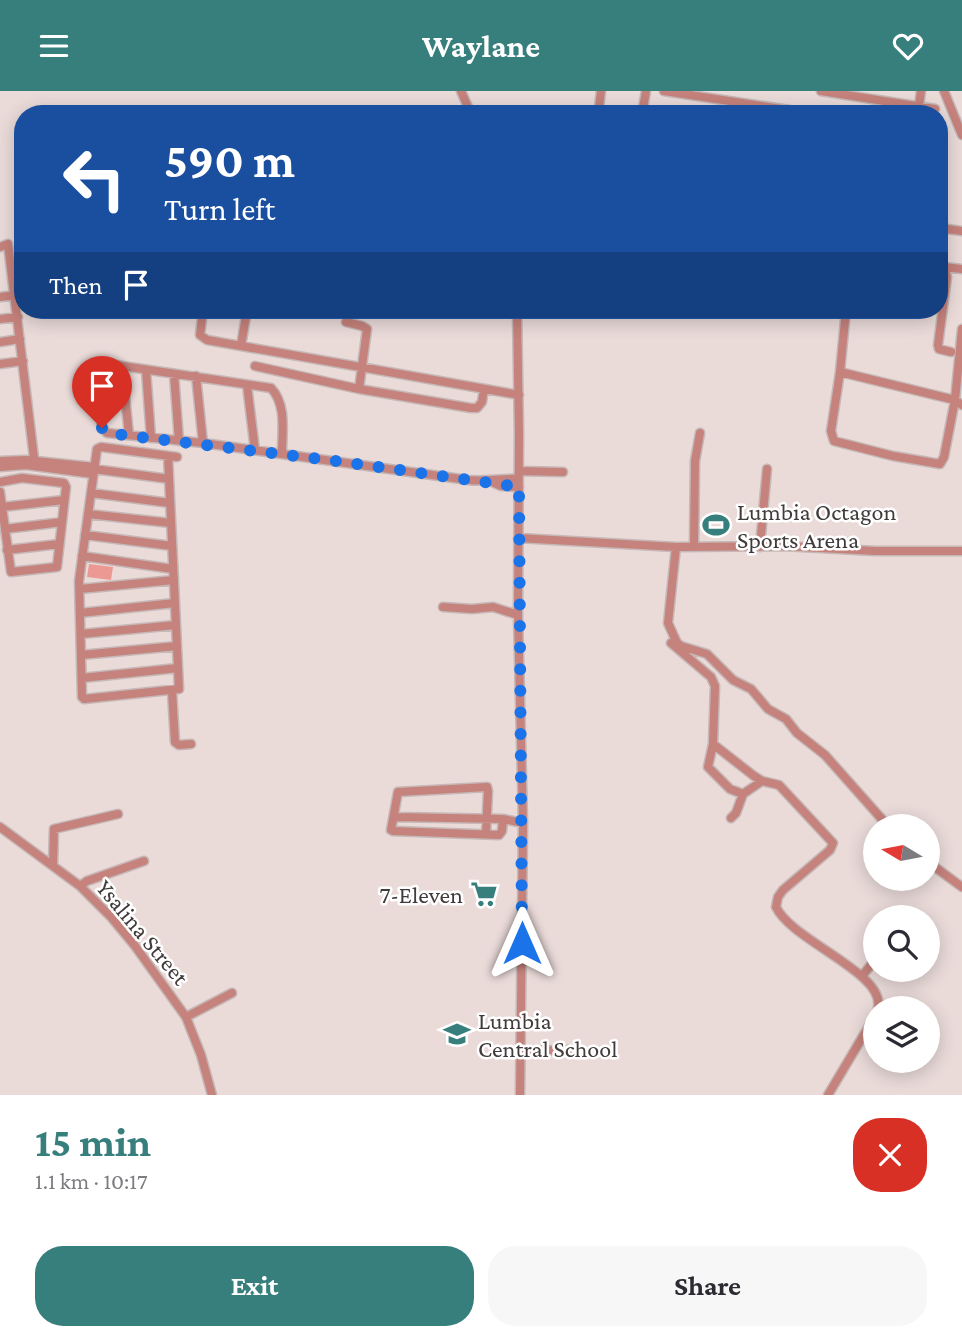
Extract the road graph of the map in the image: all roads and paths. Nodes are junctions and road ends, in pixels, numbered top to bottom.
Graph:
1 (664, 91) edge
2 (821, 91) edge
3 (944, 91) edge
4 (756, 105) edge
5 (912, 105) edge
6 (962, 135) edge
7 (0, 247) edge
8 (12, 274) junction
9 (0, 275) edge
10 (14, 288) edge
11 (18, 319) edge
12 (202, 319) edge
13 (246, 319) edge
14 (517, 319) edge
15 (845, 319) edge
16 (941, 319) edge
17 (346, 323) dead end
18 (962, 329) edge
19 (20, 339) junction
20 (0, 342) edge
21 (241, 346) junction
22 (951, 352) dead end
23 (23, 361) junction
24 (0, 364) edge
25 (122, 366) junction
26 (255, 366) dead end
27 (363, 368) junction
28 (146, 370) junction
29 (840, 372) junction
30 (174, 374) junction
31 (196, 376) junction
32 (247, 385) junction
33 (359, 389) junction
34 (484, 389) junction
35 (519, 394) junction
36 (958, 403) edge
37 (701, 433) dead end
38 (129, 435) junction
39 (151, 438) junction
40 (179, 440) junction
41 (203, 443) junction
42 (255, 450) junction
43 (282, 454) junction
44 (168, 456) junction
45 (177, 457) dead end
46 (35, 463) junction
47 (0, 464) edge
48 (767, 469) dead end
49 (94, 470) junction
50 (564, 472) dead end
51 (169, 479) junction
52 (519, 479) junction
53 (2, 482) edge
54 (0, 492) edge
55 (90, 493) junction
56 (64, 500) junction
57 (170, 503) junction
58 (2, 507) junction
59 (88, 514) junction
60 (62, 522) junction
61 (171, 523) junction
62 (5, 529) junction
63 (85, 535) junction
64 (518, 538) junction
65 (59, 544) junction
66 (172, 545) junction
67 (694, 546) junction
68 (676, 547) junction
69 (760, 547) junction
70 (7, 550) junction
71 (960, 550) edge
72 (82, 556) junction
73 (173, 569) junction
74 (174, 580) junction
75 (80, 589) junction
76 (175, 603) junction
77 (443, 607) dead end
78 (80, 613) junction
79 (518, 615) junction
80 (176, 625) junction
81 (81, 634) junction
82 (671, 643) dead end
83 (177, 646) junction
84 (81, 655) junction
85 (178, 668) junction
86 (82, 678) junction
87 (172, 691) junction
88 (191, 744) dead end
89 (713, 744) junction
90 (762, 781) junction
91 (743, 793) junction
92 (118, 814) dead end
93 (877, 814) edge
94 (395, 817) junction
95 (731, 818) dead end
96 (487, 819) junction
97 (503, 819) junction
98 (523, 823) junction
99 (0, 827) edge
100 (486, 834) junction
101 (144, 861) dead end
102 (53, 866) junction
103 (940, 871) edge
104 (80, 886) junction
105 (962, 887) edge
106 (862, 976) joint
107 (232, 993) dead end
108 (878, 996) edge
109 (186, 1017) junction
110 (863, 1036) edge
111 (568, 1050) dead end
112 (520, 1051) junction
113 (212, 1095) edge
114 (520, 1095) edge
115 (828, 1095) edge

1 - 4 street
2 - 5 street
3 - 6 street
7 - 8 street
8 - 9 street
8 - 10 street
11 - 19 street
12 - 21 street
13 - 21 street
14 - 35 street
15 - 29 street
16 - 22 street
17 - 27 street
18 - 36 street
19 - 20 street
19 - 23 street
21 - 27 street
23 - 24 street
23 - 46 street
25 - 28 street
25 - 38 street
25 - 38 street
26 - 33 street
27 - 33 street
27 - 34 street
28 - 30 street
28 - 39 street
29 - 36 street
29 - 36 street
30 - 31 street
30 - 40 street
31 - 32 street
31 - 41 street
32 - 42 street
32 - 43 street
33 - 34 street
34 - 35 street
35 - 52 street
37 - 67 street
38 - 39 street
39 - 40 street
40 - 41 street
41 - 42 street
42 - 43 street
43 - 52 street
44 - 45 street
44 - 49 street
44 - 51 street
46 - 47 street
46 - 49 street
47 - 53 street
48 - 69 street
49 - 51 street
49 - 55 street
50 - 52 street
51 - 57 street
52 - 64 street
53 - 56 street
54 - 58 street
55 - 57 street
55 - 59 street
56 - 58 street
56 - 60 street
57 - 61 street
58 - 62 street
59 - 61 street
59 - 63 street
60 - 62 street
60 - 65 street
61 - 66 street
62 - 70 street
63 - 66 street
63 - 72 street
64 - 68 street
64 - 79 street
65 - 70 street
65 - 70 street
66 - 73 street
67 - 68 street
67 - 69 street
68 - 93 street
69 - 71 street
72 - 73 street
72 - 75 street
73 - 74 street
74 - 75 street
74 - 76 street
75 - 78 street
76 - 78 street
76 - 80 street
77 - 79 street
78 - 81 street
79 - 98 street
80 - 81 street
80 - 83 street
81 - 84 street
82 - 89 street
83 - 84 street
83 - 85 street
84 - 86 street
85 - 86 street
85 - 87 street
86 - 87 street
87 - 88 street
89 - 90 street
89 - 91 street
90 - 91 street
90 - 106 street
91 - 95 street
92 - 102 street
94 - 96 street
94 - 96 street
94 - 100 street
96 - 97 street
96 - 100 street
97 - 98 street
97 - 100 street
98 - 112 street
99 - 102 street, Ysalina Street
101 - 104 street
102 - 104 street, Ysalina Street
103 - 105 street
104 - 109 street, Ysalina Street
106 - 108 street
107 - 109 street
109 - 113 street, Ysalina Street
110 - 115 street
111 - 112 street
112 - 114 street

